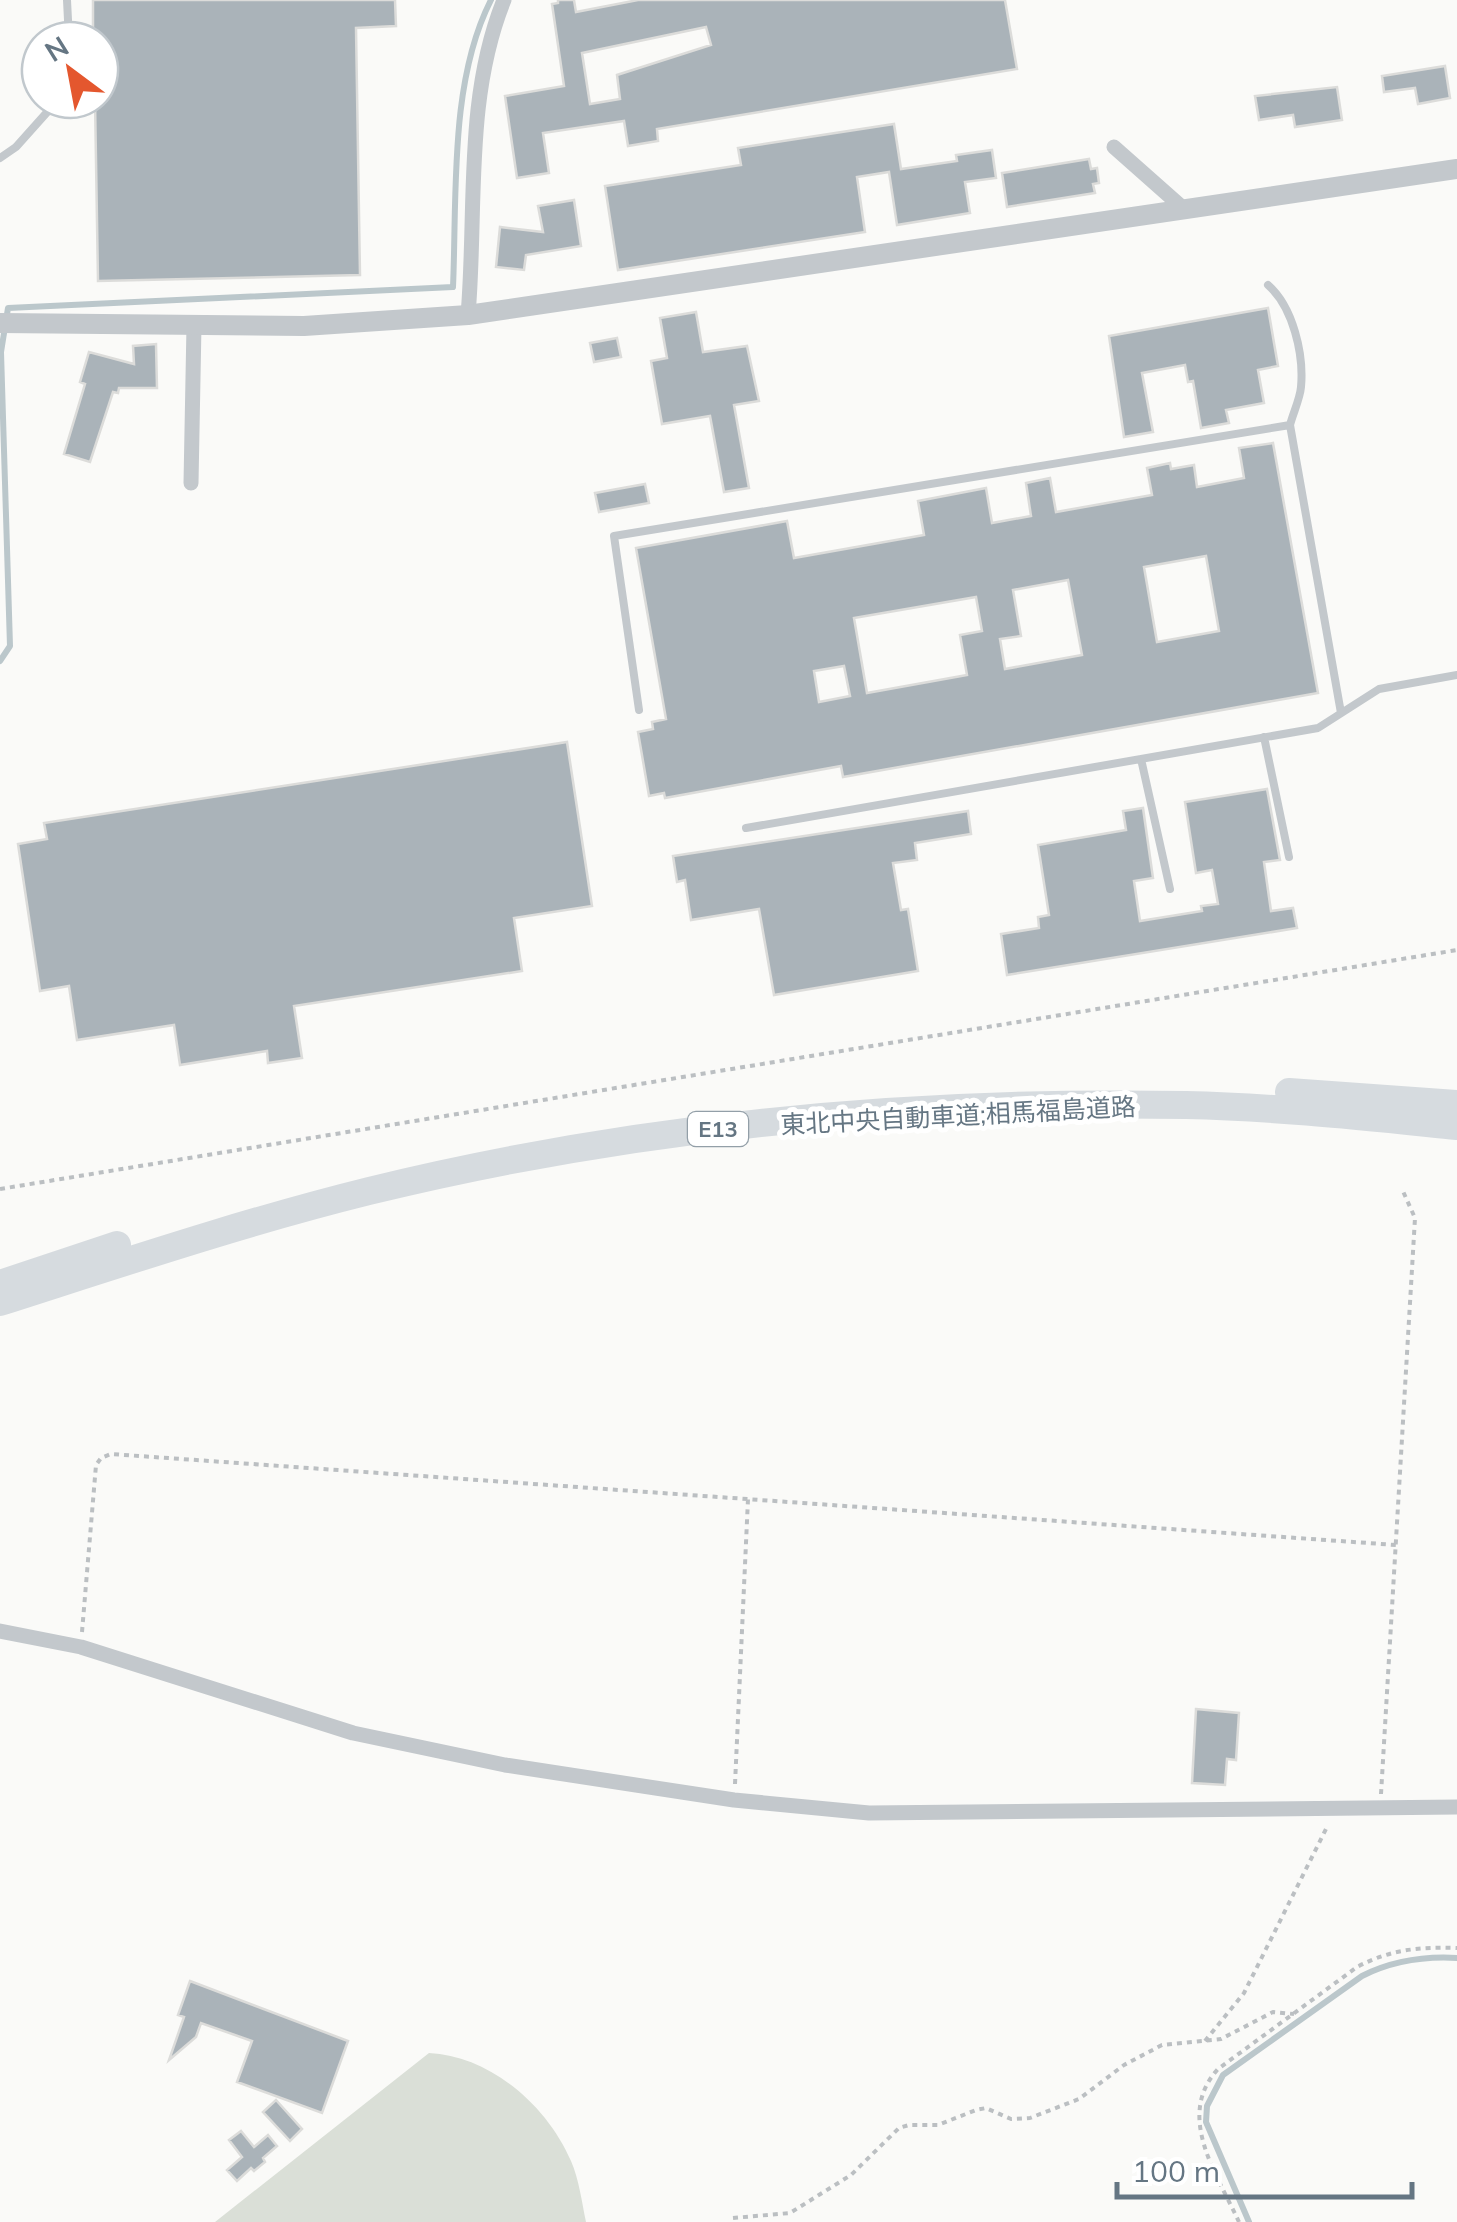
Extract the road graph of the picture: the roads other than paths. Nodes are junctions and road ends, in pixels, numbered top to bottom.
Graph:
1 (504, 0) edge
2 (40, 120) edge
3 (1114, 146) dead end
4 (0, 158) edge
5 (1457, 168) edge
6 (1184, 209) junction
7 (1268, 285) dead end
8 (468, 315) junction
9 (0, 323) edge
10 (194, 325) junction
11 (1290, 425) junction
12 (192, 484) dead end
13 (1457, 674) edge
14 (640, 710) dead end
15 (1341, 713) junction
16 (1264, 738) junction
17 (1140, 759) junction
18 (746, 828) dead end
19 (1288, 857) dead end
20 (1170, 889) dead end
21 (1457, 1104) edge
22 (1457, 1126) edge
23 (0, 1284) edge
24 (0, 1302) edge
25 (0, 1631) edge
26 (1457, 1807) edge

1 - 8 street
2 - 4 lane
3 - 6 street
5 - 6 street
6 - 8 street
7 - 11 lane
8 - 10 street
9 - 10 street
10 - 12 street
11 - 14 lane
11 - 15 lane
13 - 15 lane
15 - 16 lane
16 - 17 lane
16 - 19 lane
17 - 18 lane
17 - 20 lane
21 - 23 highway, 東北中央自動車道;相馬福島道路 / E13
22 - 24 highway, 東北中央自動車道;相馬福島道路 / E13
25 - 26 street

